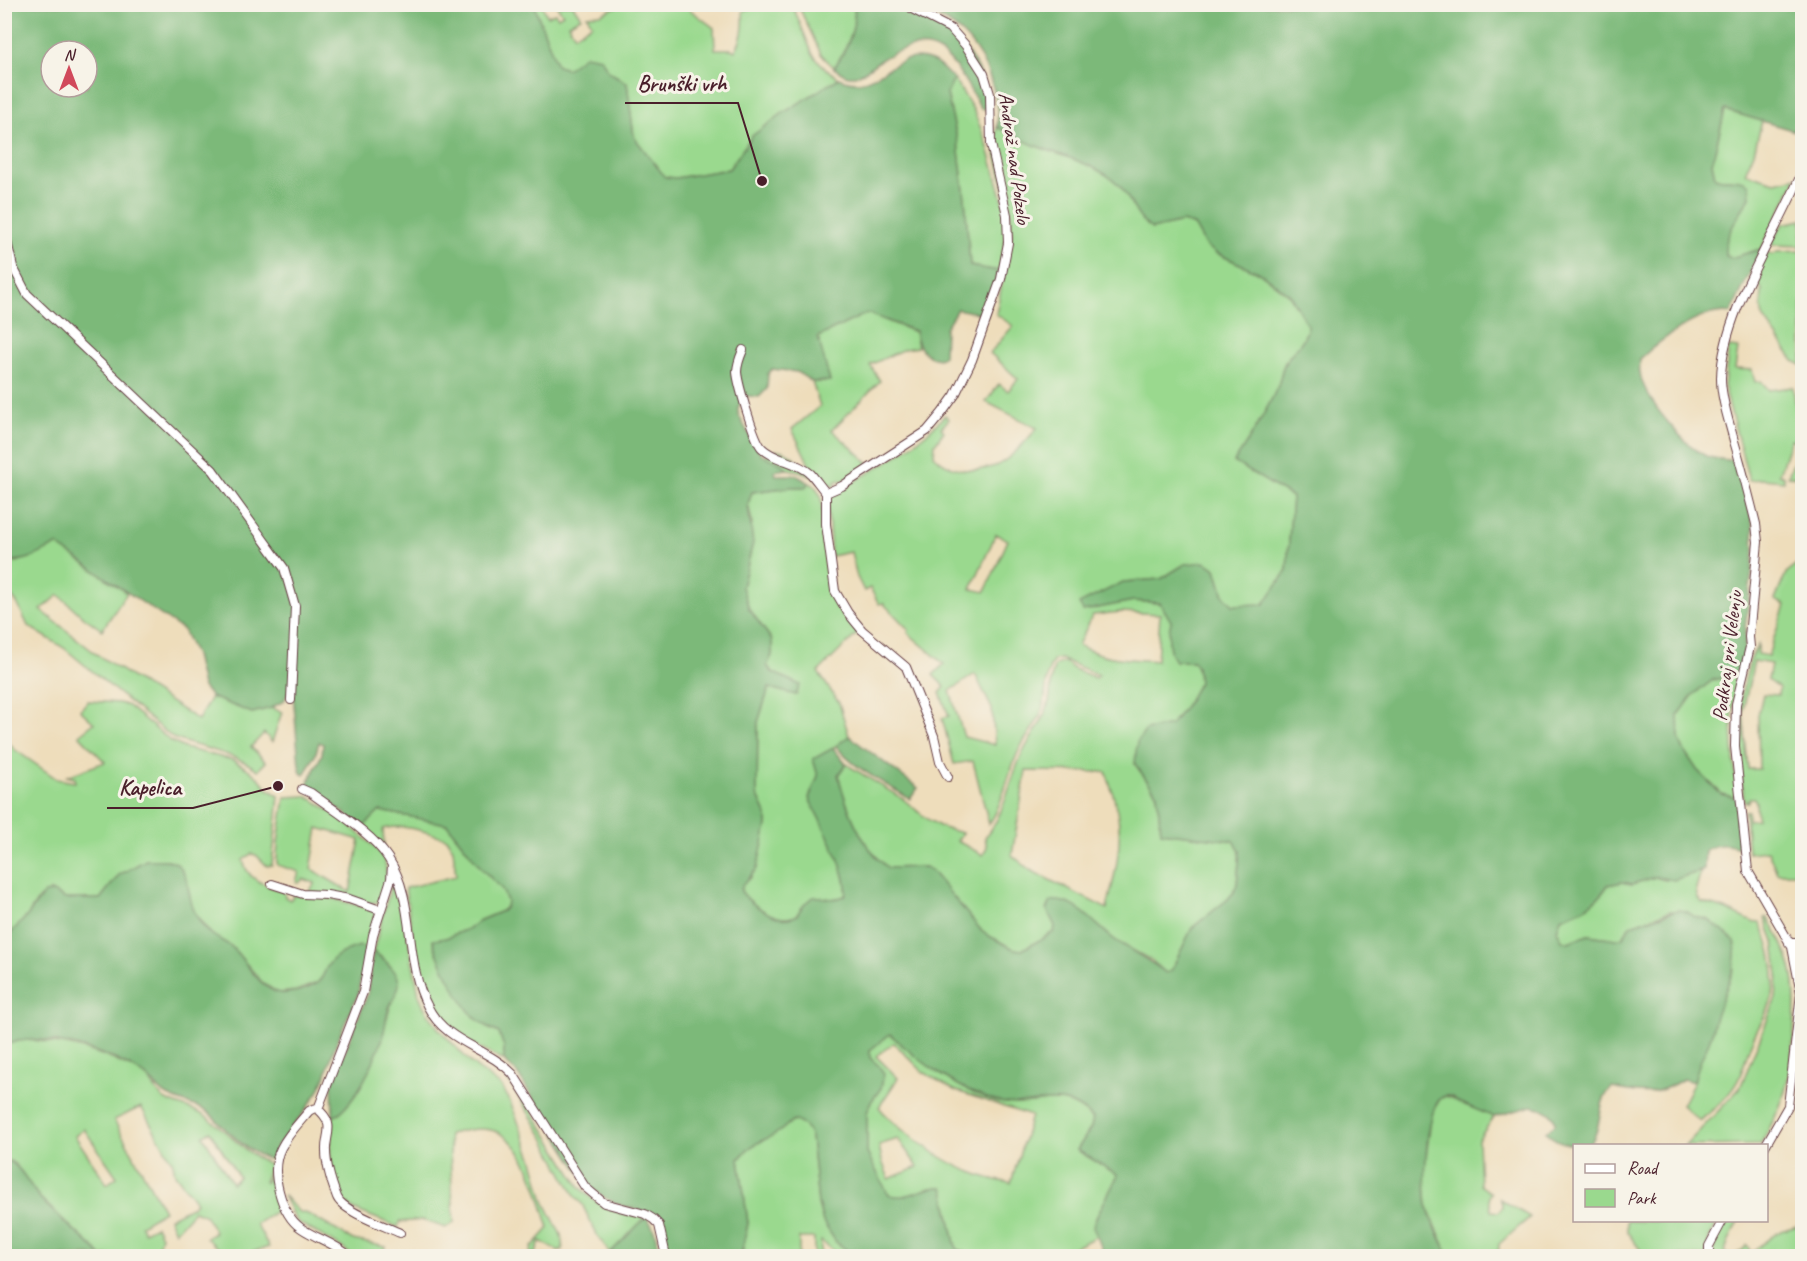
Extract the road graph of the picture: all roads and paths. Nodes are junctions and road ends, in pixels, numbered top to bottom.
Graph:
1 (910, 4) edge
2 (1803, 172) edge
3 (4, 229) edge
4 (743, 350) dead end
5 (826, 493) junction
6 (291, 700) dead end
7 (948, 777) dead end
8 (302, 789) dead end
9 (392, 865) junction
10 (272, 884) dead end
11 (381, 910) junction
12 (1803, 943) edge
13 (1789, 944) junction
14 (318, 1109) junction
15 (1766, 1144) edge
16 (1722, 1222) edge
17 (400, 1233) dead end
18 (349, 1257) edge
19 (666, 1257) edge
20 (1709, 1257) edge

1 - 5 street, Andraž nad Polzelo
2 - 13 street, Podkraj pri Velenju
3 - 6 street
4 - 5 street
5 - 7 street
8 - 9 street
9 - 11 street
9 - 19 street
10 - 11 street
11 - 14 street
12 - 13 street
13 - 15 street, Podkraj pri Velenju
14 - 17 street
14 - 18 street
16 - 20 street

